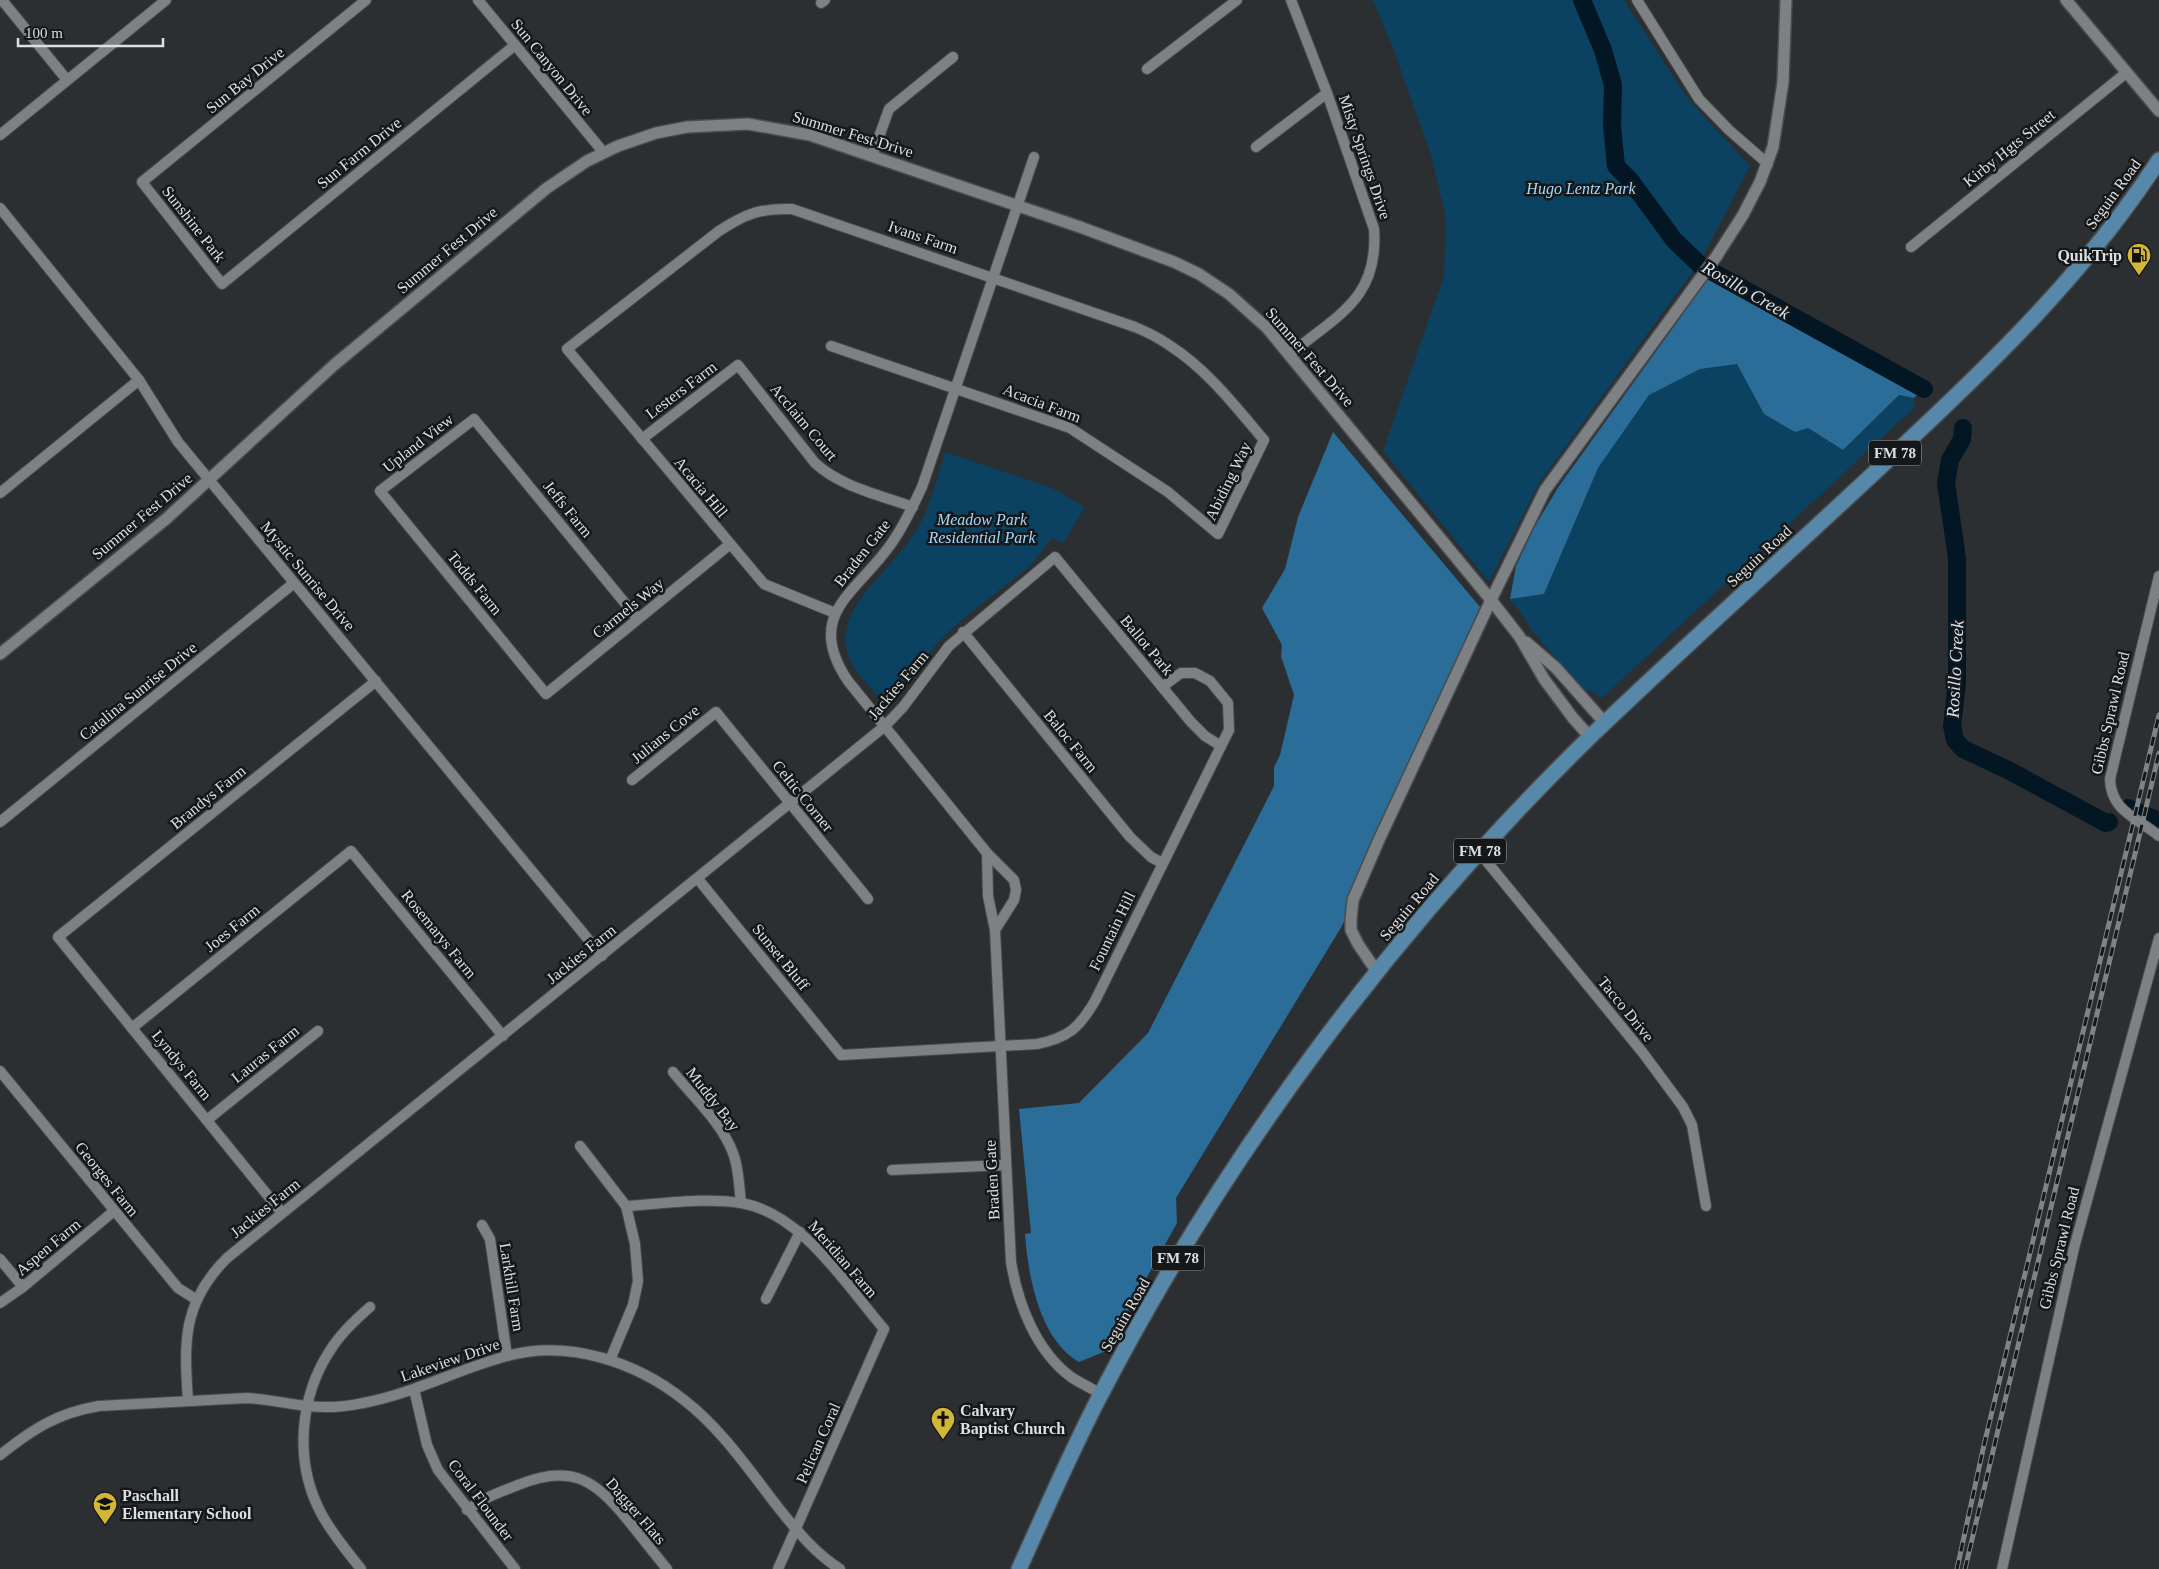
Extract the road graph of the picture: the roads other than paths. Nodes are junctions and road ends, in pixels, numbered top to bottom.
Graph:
1 (2, 0) edge
2 (166, 0) edge
3 (366, 0) edge
4 (478, 0) edge
5 (1237, 0) edge
6 (1291, 0) edge
7 (1637, 0) edge
8 (1786, 0) edge
9 (2066, 0) edge
10 (515, 45) junction
11 (953, 57) dead end
12 (1147, 69) dead end
13 (2126, 73) junction
14 (67, 80) junction
15 (1327, 93) junction
16 (2159, 111) edge
17 (0, 135) edge
18 (1256, 147) dead end
19 (604, 153) junction
20 (872, 156) junction
21 (1034, 157) dead end
22 (2159, 160) edge
23 (1768, 164) junction
24 (142, 182) joint
25 (1018, 206) junction
26 (0, 208) edge
27 (1911, 247) dead end
28 (994, 277) junction
29 (222, 284) joint
30 (831, 346) dead end
31 (567, 349) joint
32 (1290, 355) junction
33 (738, 365) joint
34 (139, 380) junction
35 (956, 387) junction
36 (474, 418) joint
37 (642, 439) junction
38 (1264, 440) joint
39 (209, 480) junction
40 (380, 491) joint
41 (0, 493) edge
42 (913, 507) junction
43 (1218, 534) joint
44 (729, 545) junction
45 (1054, 557) joint
46 (2159, 576) edge
47 (294, 583) junction
48 (1491, 600) junction
49 (835, 613) junction
50 (638, 619) junction
51 (963, 632) junction
52 (1519, 636) junction
53 (0, 654) edge
54 (376, 681) junction
55 (1162, 687) junction
56 (546, 694) joint
57 (716, 712) joint
58 (1605, 723) junction
59 (885, 726) junction
60 (1590, 737) junction
61 (1221, 746) junction
62 (632, 780) dead end
63 (790, 804) junction
64 (0, 822) edge
65 (2159, 836) edge
66 (351, 852) joint
67 (1479, 852) junction
68 (987, 853) junction
69 (1162, 863) junction
70 (698, 879) junction
71 (868, 900) dead end
72 (995, 930) junction
73 (58, 937) joint
74 (2159, 938) edge
75 (602, 956) junction
76 (1377, 972) junction
77 (132, 1028) junction
78 (318, 1031) dead end
79 (503, 1036) junction
80 (1000, 1045) junction
81 (841, 1055) joint
82 (0, 1072) edge
83 (673, 1072) dead end
84 (207, 1120) junction
85 (580, 1146) dead end
86 (1006, 1166) junction
87 (892, 1170) dead end
88 (741, 1203) junction
89 (626, 1206) junction
90 (1706, 1206) dead end
91 (114, 1212) junction
92 (282, 1213) junction
93 (482, 1225) dead end
94 (800, 1232) junction
95 (0, 1259) edge
96 (23, 1287) junction
97 (197, 1300) junction
98 (766, 1300) dead end
99 (0, 1303) edge
100 (370, 1307) dead end
101 (884, 1329) joint
102 (507, 1356) junction
103 (610, 1360) junction
104 (414, 1389) junction
105 (1101, 1394) junction
106 (188, 1401) junction
107 (308, 1406) junction
108 (0, 1456) edge
109 (467, 1510) junction
110 (796, 1530) junction
111 (361, 1569) edge
112 (515, 1569) edge
113 (667, 1569) edge
114 (778, 1569) edge
115 (840, 1569) edge
116 (1019, 1569) edge
117 (2002, 1569) edge

1 - 14 street
2 - 14 street
3 - 24 street, Sun Bay Drive
4 - 10 street, Sun Canyon Drive
5 - 12 street
6 - 15 street, Misty Springs Drive
7 - 23 street
8 - 23 street, Seguin Road
9 - 13 street
10 - 19 street, Sun Canyon Drive
10 - 29 street, Sun Farm Drive
11 - 20 street
13 - 16 street
13 - 27 street, Kirby Hgts Street
14 - 17 street
15 - 18 street
15 - 32 street, Misty Springs Drive
19 - 20 street, Summer Fest Drive
19 - 39 street, Summer Fest Drive
20 - 25 street, Summer Fest Drive
21 - 25 street, Braden Gate
22 - 58 main road, Seguin Road / FM 78
23 - 48 street, Seguin Road
24 - 29 street, Sunshine Park
25 - 28 street, Braden Gate
25 - 32 street, Summer Fest Drive
26 - 34 street, Mystic Sunrise Drive
28 - 31 street, Ivans Farm
28 - 35 street, Braden Gate
28 - 38 street, Ivans Farm
30 - 35 street, Acacia Farm
31 - 37 street, Acacia Hill
32 - 48 street, Summer Fest Drive
33 - 37 street, Lesters Farm
33 - 42 street, Acclaim Court
34 - 39 street, Mystic Sunrise Drive
34 - 41 street
35 - 42 street, Braden Gate
35 - 43 street, Acacia Farm
36 - 40 street, Upland View
36 - 50 street, Jeffs Farm
37 - 44 street, Acacia Hill
38 - 43 street, Abiding Way
39 - 47 street, Mystic Sunrise Drive
39 - 53 street, Summer Fest Drive
40 - 56 street, Todds Farm
42 - 49 street, Braden Gate
44 - 49 street, Acacia Hill
44 - 50 street, Carmels Way
45 - 51 street, Jackies Farm
45 - 55 street, Ballot Park
46 - 65 street, Gibbs Sprawl Road
47 - 54 street, Mystic Sunrise Drive
47 - 64 street, Catalina Sunrise Drive
48 - 52 street, Summer Fest Drive
48 - 76 street, Seguin Road
49 - 59 street, Braden Gate
50 - 56 street, Carmels Way
51 - 59 street, Jackies Farm
51 - 69 street, Baloc Farm
52 - 58 street, Summer Fest Drive
52 - 60 street, Summer Fest Drive
54 - 73 street, Brandys Farm
54 - 75 street, Mystic Sunrise Drive
55 - 61 street, Ballot Park
55 - 61 street, Fountain Hill
57 - 62 street, Julians Cove
57 - 63 street, Celtic Corner
58 - 60 main road, Seguin Road / FM 78
59 - 63 street, Jackies Farm
59 - 68 street, Braden Gate
60 - 67 main road, Seguin Road / FM 78
61 - 69 street, Fountain Hill
63 - 70 street, Jackies Farm
63 - 71 street, Celtic Corner
66 - 77 street, Joes Farm
66 - 79 street, Rosemarys Farm
67 - 76 main road, Seguin Road / FM 78
67 - 90 street, Tacco Drive
68 - 72 street, Braden Gate
68 - 72 street, Braden Gate
69 - 80 street, Fountain Hill
70 - 75 street, Jackies Farm
70 - 81 street, Sunset Bluff
72 - 80 street, Braden Gate
73 - 77 street, Lyndys Farm
74 - 117 street, Gibbs Sprawl Road
75 - 79 street, Jackies Farm
76 - 105 main road, Seguin Road / FM 78
77 - 84 street, Lyndys Farm
78 - 84 street, Lauras Farm
79 - 92 street, Jackies Farm
80 - 81 street, Fountain Hill
80 - 86 street, Braden Gate
82 - 91 street, Georges Farm
83 - 88 street, Muddy Bay
84 - 92 street, Lyndys Farm
85 - 89 street
86 - 87 street
86 - 105 street, Braden Gate
88 - 89 street, Meridian Farm
88 - 94 street, Meridian Farm
89 - 103 street
91 - 96 street, Aspen Farm
91 - 97 street, Georges Farm
92 - 97 street, Jackies Farm
93 - 102 street, Larkhill Farm
94 - 98 street
94 - 101 street, Meridian Farm
95 - 96 street
96 - 99 street, Aspen Farm
97 - 106 street, Jackies Farm
100 - 107 street
101 - 110 street, Pelican Coral
102 - 103 street, Lakeview Drive
102 - 104 street, Lakeview Drive
103 - 110 street, Lakeview Drive
104 - 107 street, Lakeview Drive
104 - 109 street, Coral Flounder
105 - 116 main road, Seguin Road / FM 78
106 - 107 street, Lakeview Drive
106 - 108 street, Lakeview Drive
107 - 111 street
109 - 112 street, Coral Flounder
109 - 113 street, Dagger Flats
110 - 114 street, Pelican Coral
110 - 115 street, Lakeview Drive

